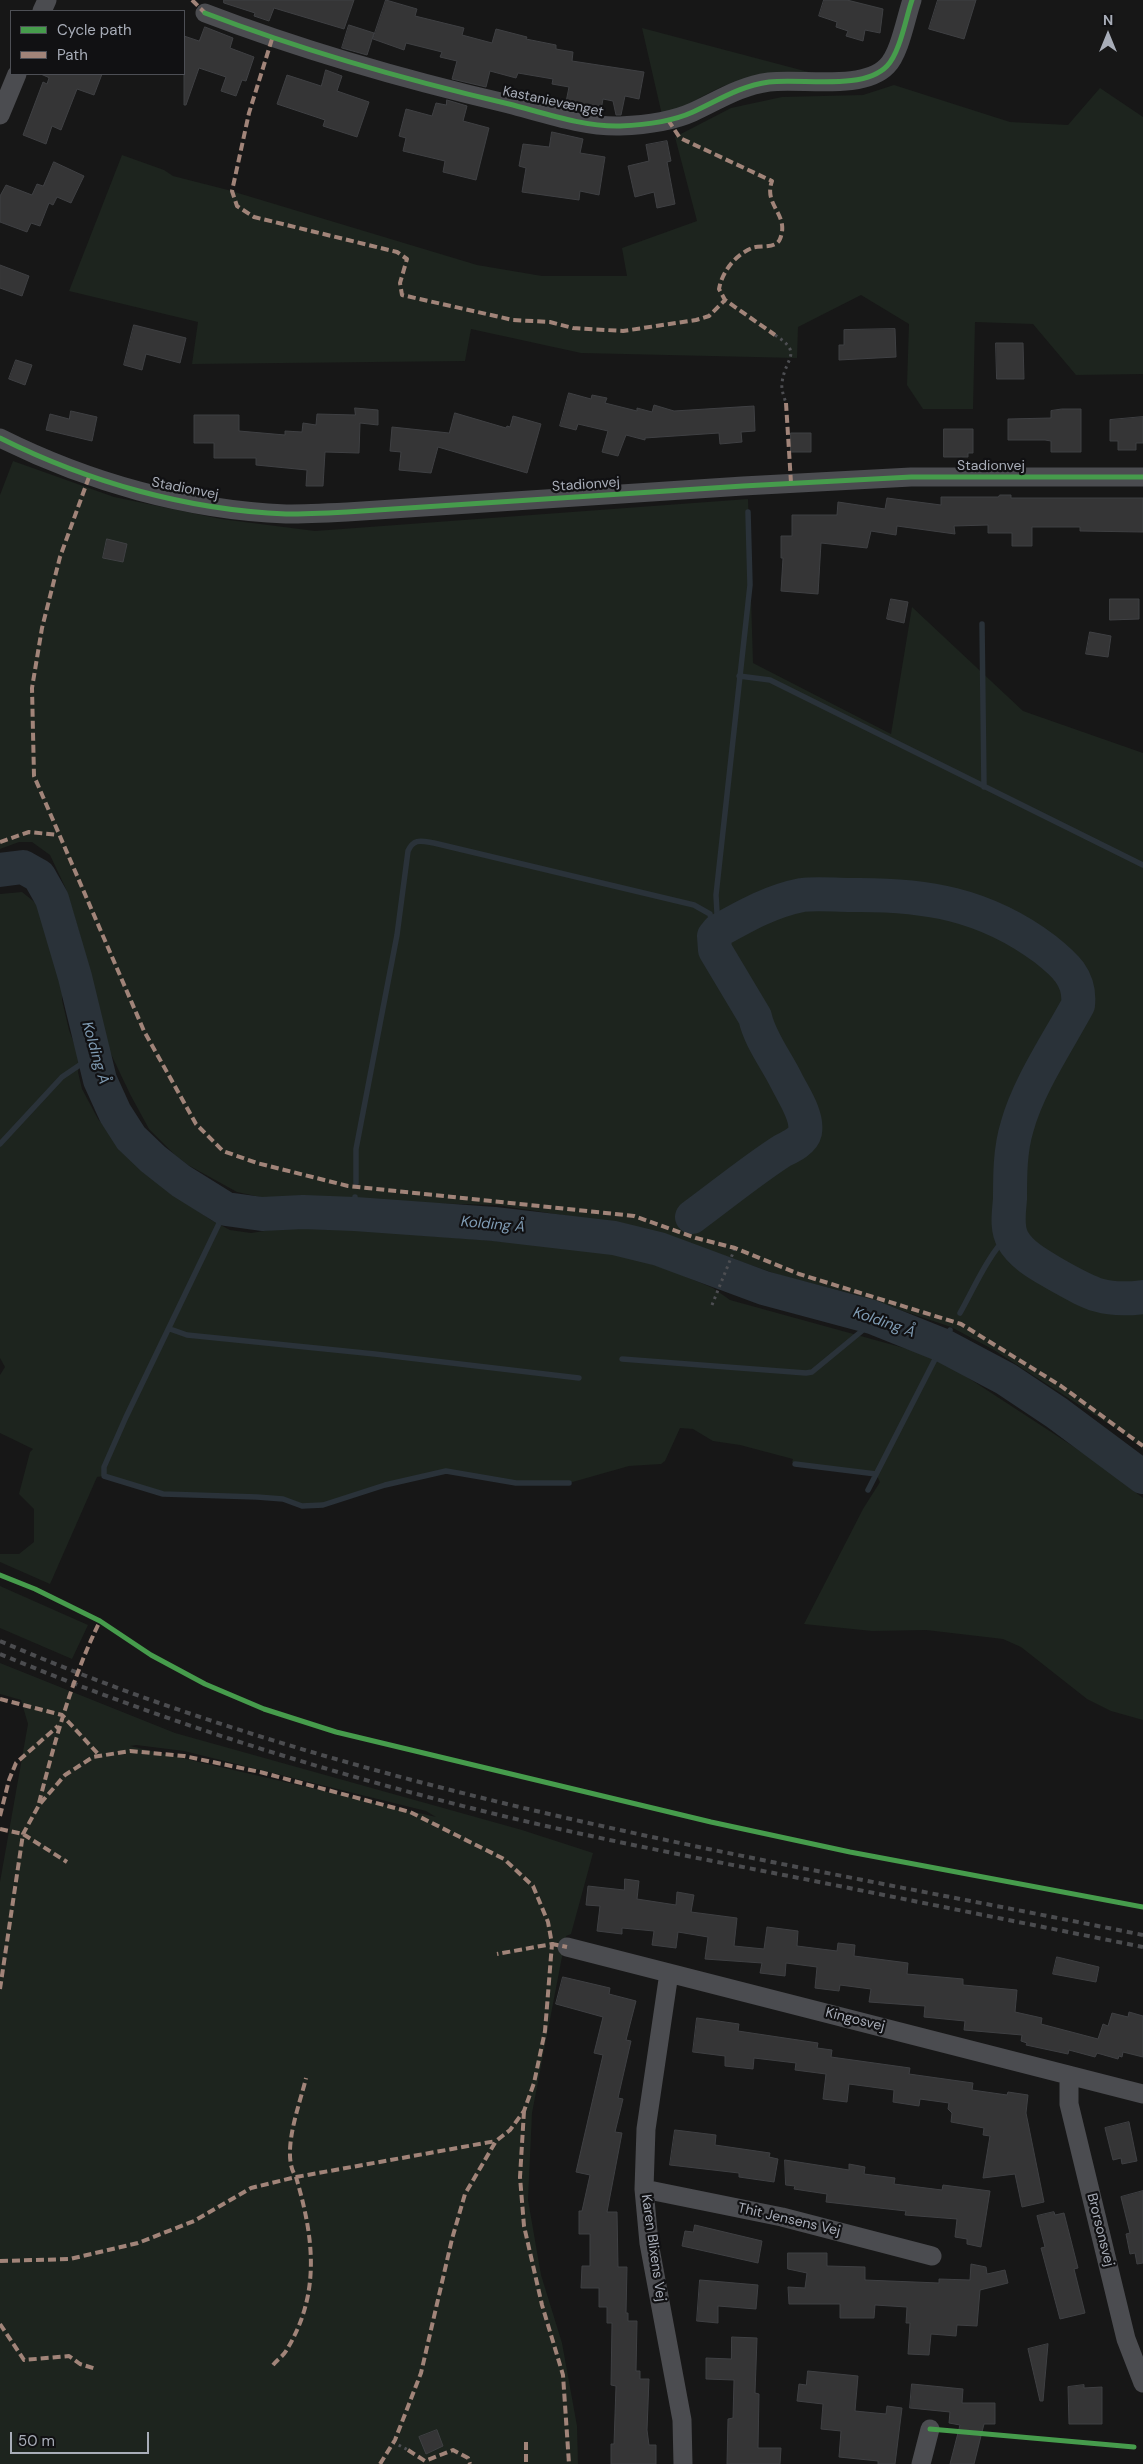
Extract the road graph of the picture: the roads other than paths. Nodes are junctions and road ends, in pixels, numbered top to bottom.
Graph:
1 (912, 0) edge
2 (205, 13) dead end
3 (17, 75) edge
4 (0, 115) edge
5 (0, 438) edge
6 (1143, 477) edge
7 (567, 1947) dead end
8 (669, 1973) junction
9 (1069, 2075) junction
10 (1143, 2094) edge
11 (644, 2190) junction
12 (932, 2256) dead end
13 (1143, 2383) edge
14 (930, 2429) dead end
15 (683, 2464) edge
16 (921, 2464) edge

1 - 2 street, Kastanievænget
3 - 4 street
5 - 6 street, Stadionvej
7 - 8 street, Kingosvej
8 - 9 street, Kingosvej
8 - 11 street, Karen Blixens Vej
9 - 10 street, Kingosvej
9 - 13 street, Brorsonsvej
11 - 12 street, Thit Jensens Vej
11 - 15 street, Karen Blixens Vej
14 - 16 street

